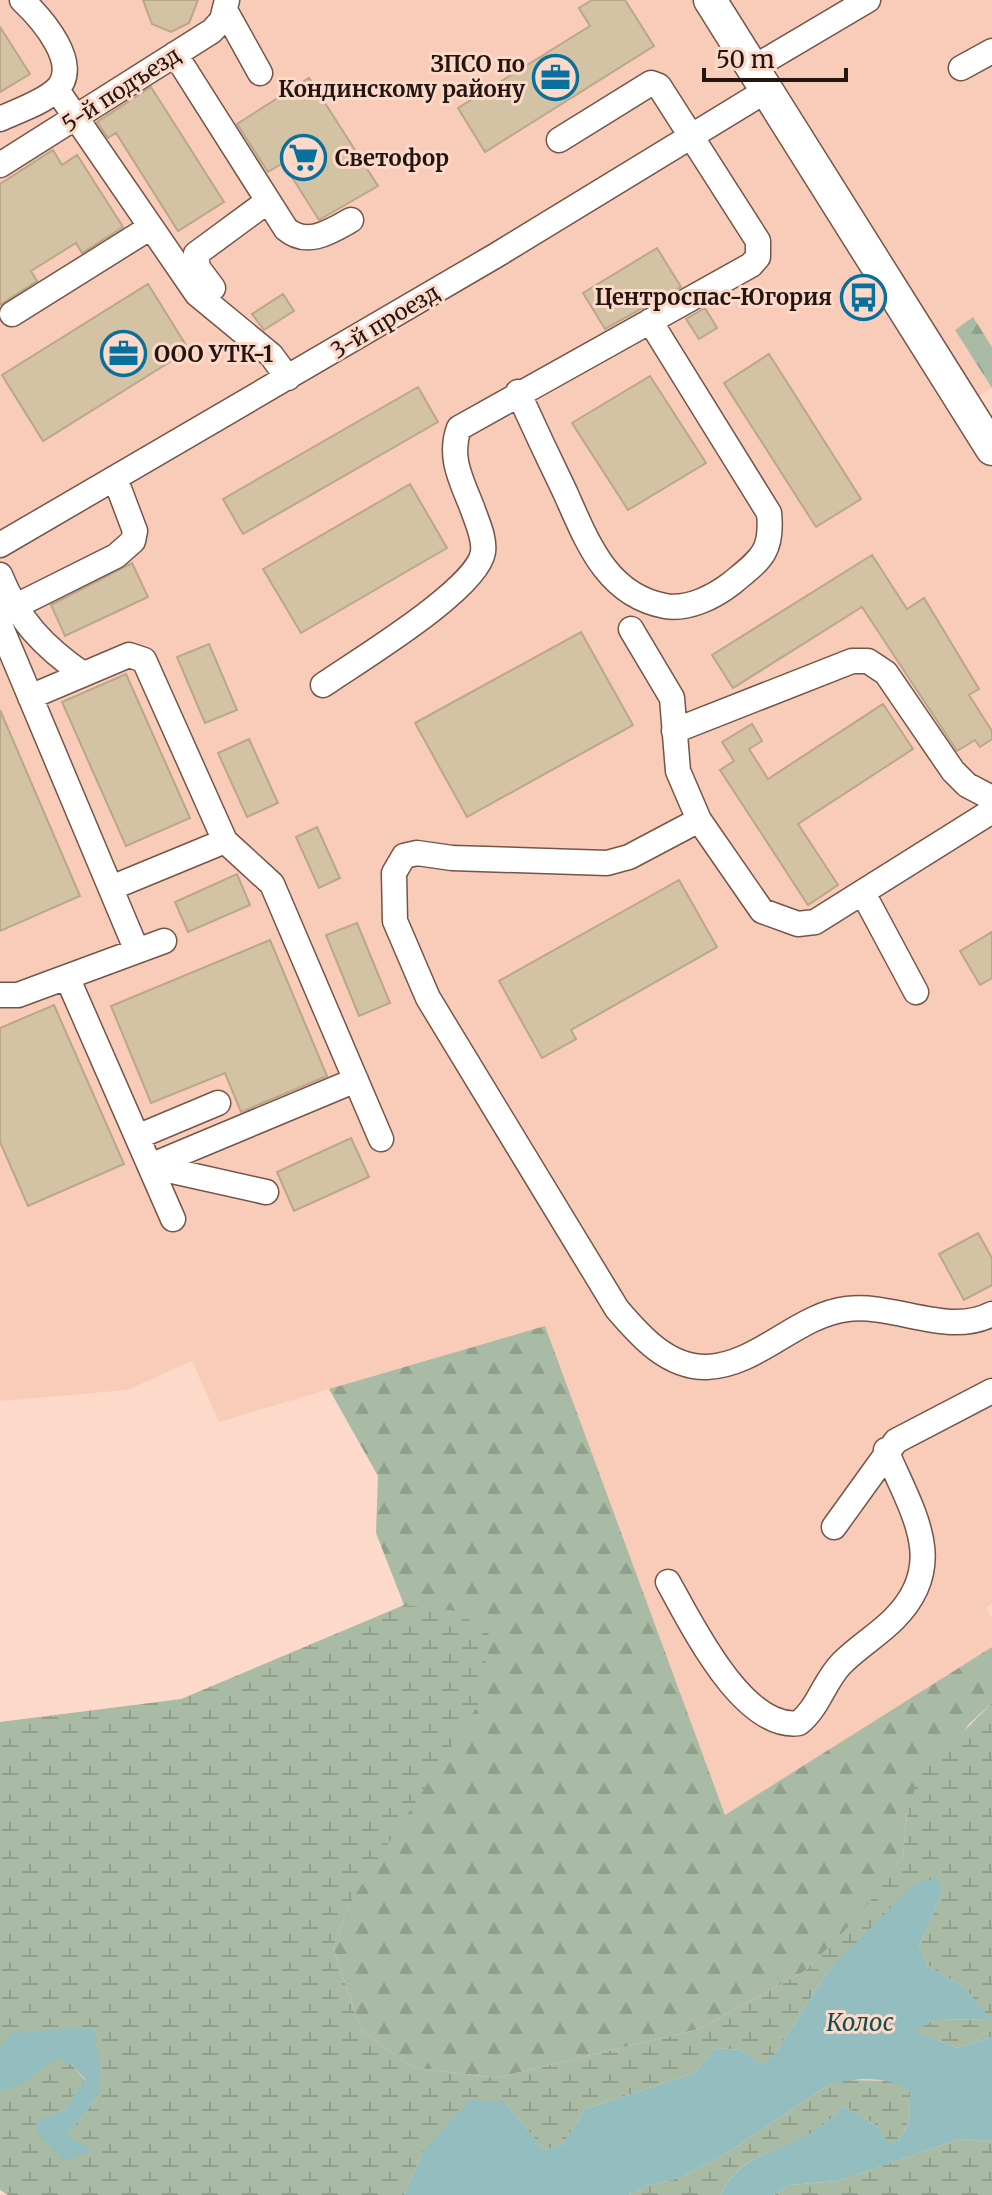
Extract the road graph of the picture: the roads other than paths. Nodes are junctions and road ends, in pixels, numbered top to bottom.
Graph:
1 (22, 0) edge
2 (710, 0) edge
3 (868, 0) edge
4 (226, 5) edge
5 (992, 51) edge
6 (175, 54) junction
7 (961, 68) dead end
8 (260, 73) dead end
9 (760, 79) junction
10 (57, 90) junction
11 (76, 118) junction
12 (0, 119) edge
13 (691, 136) junction
14 (559, 140) dead end
15 (0, 165) edge
16 (268, 201) junction
17 (351, 220) dead end
18 (151, 227) junction
19 (12, 314) dead end
20 (650, 321) junction
21 (252, 339) junction
22 (288, 378) junction
23 (518, 392) junction
24 (992, 449) edge
25 (115, 478) junction
26 (0, 545) edge
27 (0, 575) edge
28 (5, 615) edge
29 (631, 629) dead end
30 (83, 674) junction
31 (323, 685) dead end
32 (30, 697) junction
33 (674, 731) junction
34 (992, 798) edge
35 (992, 811) edge
36 (699, 820) junction
37 (225, 841) junction
38 (111, 888) junction
39 (863, 893) junction
40 (164, 941) dead end
41 (137, 951) junction
42 (67, 977) junction
43 (916, 992) dead end
44 (0, 995) edge
45 (356, 1080) junction
46 (218, 1103) dead end
47 (137, 1137) junction
48 (381, 1139) dead end
49 (150, 1166) junction
50 (266, 1192) dead end
51 (173, 1219) dead end
52 (992, 1314) edge
53 (992, 1391) edge
54 (886, 1450) junction
55 (834, 1527) dead end
56 (668, 1582) dead end

1 - 10 street
2 - 9 main road
3 - 9 street, 3-й проезд
4 - 6 street, 5-й подъезд
4 - 8 street
5 - 7 street
6 - 11 street, 5-й подъезд
6 - 16 street
9 - 13 street, 3-й проезд
9 - 24 main road
10 - 11 street
10 - 12 street
11 - 15 street, 5-й подъезд
11 - 18 street
13 - 14 street
13 - 20 street
13 - 22 street, 3-й проезд
16 - 17 street
16 - 21 street
18 - 19 street
18 - 21 street
20 - 23 street
20 - 23 street
21 - 22 street
22 - 25 street, 3-й проезд
23 - 31 street
25 - 26 street, 3-й проезд
25 - 28 street
27 - 28 street
28 - 30 street
28 - 32 street
29 - 33 street
30 - 32 street
30 - 37 street
32 - 38 street
33 - 34 street
33 - 36 street
35 - 39 street
36 - 39 street
36 - 52 street
37 - 38 street
37 - 45 street
38 - 41 street
39 - 43 street
40 - 41 street
41 - 42 street
42 - 44 street
42 - 47 street
45 - 48 street
45 - 49 street
46 - 47 street
47 - 49 street
49 - 50 street
49 - 51 street
53 - 54 street
54 - 55 street
54 - 56 street

